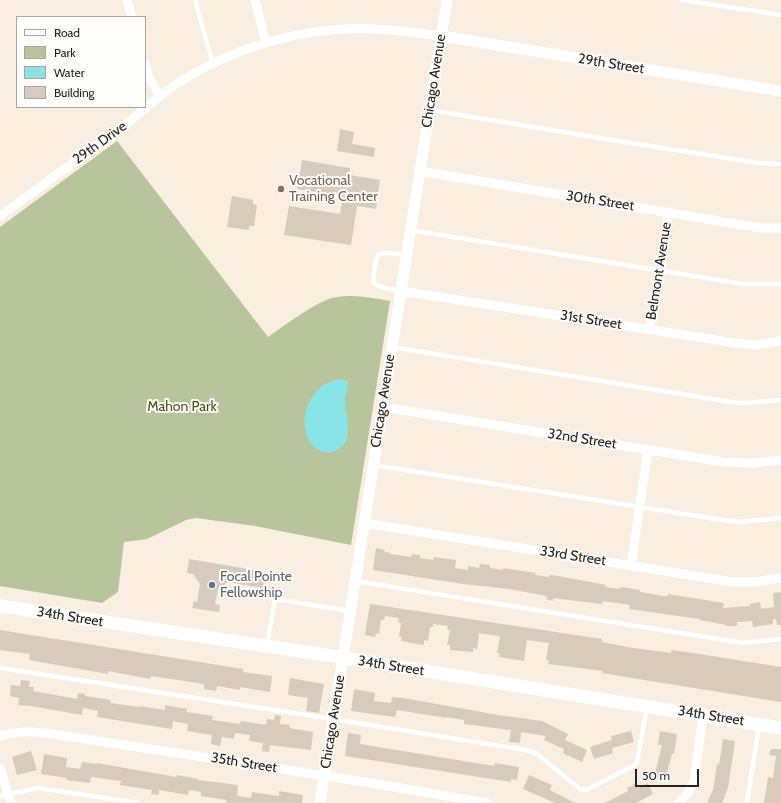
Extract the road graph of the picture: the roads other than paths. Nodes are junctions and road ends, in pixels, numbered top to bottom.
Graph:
1 (127, 0) edge
2 (195, 0) edge
3 (255, 0) edge
4 (447, 0) edge
5 (682, 0) edge
6 (781, 15) edge
7 (132, 16) edge
8 (442, 36) junction
9 (266, 43) junction
10 (213, 65) junction
11 (146, 67) edge
12 (781, 91) edge
13 (160, 96) junction
14 (430, 110) junction
15 (781, 164) edge
16 (420, 171) junction
17 (669, 212) junction
18 (0, 216) edge
19 (781, 228) edge
20 (410, 230) junction
21 (407, 255) junction
22 (659, 271) junction
23 (781, 284) edge
24 (401, 290) junction
25 (649, 330) junction
26 (781, 342) edge
27 (392, 347) junction
28 (781, 400) edge
29 (383, 407) junction
30 (648, 450) junction
31 (781, 460) edge
32 (373, 465) junction
33 (640, 506) junction
34 (781, 518) edge
35 (364, 523) junction
36 (631, 566) junction
37 (781, 578) edge
38 (355, 581) junction
39 (0, 606) edge
40 (351, 612) junction
41 (781, 639) edge
42 (267, 647) junction
43 (343, 658) junction
44 (0, 668) edge
45 (647, 706) junction
46 (703, 715) junction
47 (333, 719) junction
48 (760, 724) junction
49 (781, 728) edge
50 (0, 736) edge
51 (0, 768) edge
52 (324, 776) junction
53 (6, 798) edge
54 (138, 803) edge
55 (320, 803) edge
56 (487, 803) edge
57 (679, 803) edge
58 (747, 803) edge

1 - 7 street
2 - 10 lane
3 - 9 street
4 - 8 street, Chicago Avenue
5 - 6 lane
8 - 9 street, 29th Drive
8 - 12 street, 29th Street
8 - 14 street, Chicago Avenue
9 - 10 street, 29th Drive
10 - 13 street, 29th Drive
11 - 13 street
13 - 18 street, 29th Drive
14 - 15 lane
14 - 16 street, Chicago Avenue
16 - 17 street, 30th Street
16 - 20 street, Chicago Avenue
17 - 19 street, 30th Street
17 - 22 street, Belmont Avenue
20 - 21 street, Chicago Avenue
20 - 22 lane
21 - 24 street, Chicago Avenue
21 - 24 lane
22 - 23 lane
22 - 25 street, Belmont Avenue
24 - 25 street, 31st Street
24 - 27 street, Chicago Avenue
25 - 26 street, 31st Street
27 - 28 lane
27 - 29 street, Chicago Avenue
29 - 30 street, 32nd Street
29 - 32 street, Chicago Avenue
30 - 31 street, 32nd Street
30 - 33 street
32 - 33 lane
32 - 35 street, Chicago Avenue
33 - 34 lane
33 - 36 street
35 - 36 street, 33rd Street
35 - 38 street, Chicago Avenue
36 - 37 street, 33rd Street
38 - 40 street, Chicago Avenue
38 - 41 lane
39 - 42 main road, 34th Street
40 - 42 lane
40 - 43 street, Chicago Avenue
42 - 43 main road, 34th Street
43 - 45 main road, 34th Street
43 - 47 street, Chicago Avenue
44 - 47 lane
45 - 46 main road, 34th Street
45 - 47 lane
46 - 48 main road, 34th Street
46 - 57 street
47 - 52 street, Chicago Avenue
48 - 49 main road, 34th Street
48 - 58 lane
50 - 52 street, 35th Street
51 - 53 street
52 - 55 street, Chicago Avenue
52 - 56 street, 35th Street
53 - 54 lane

